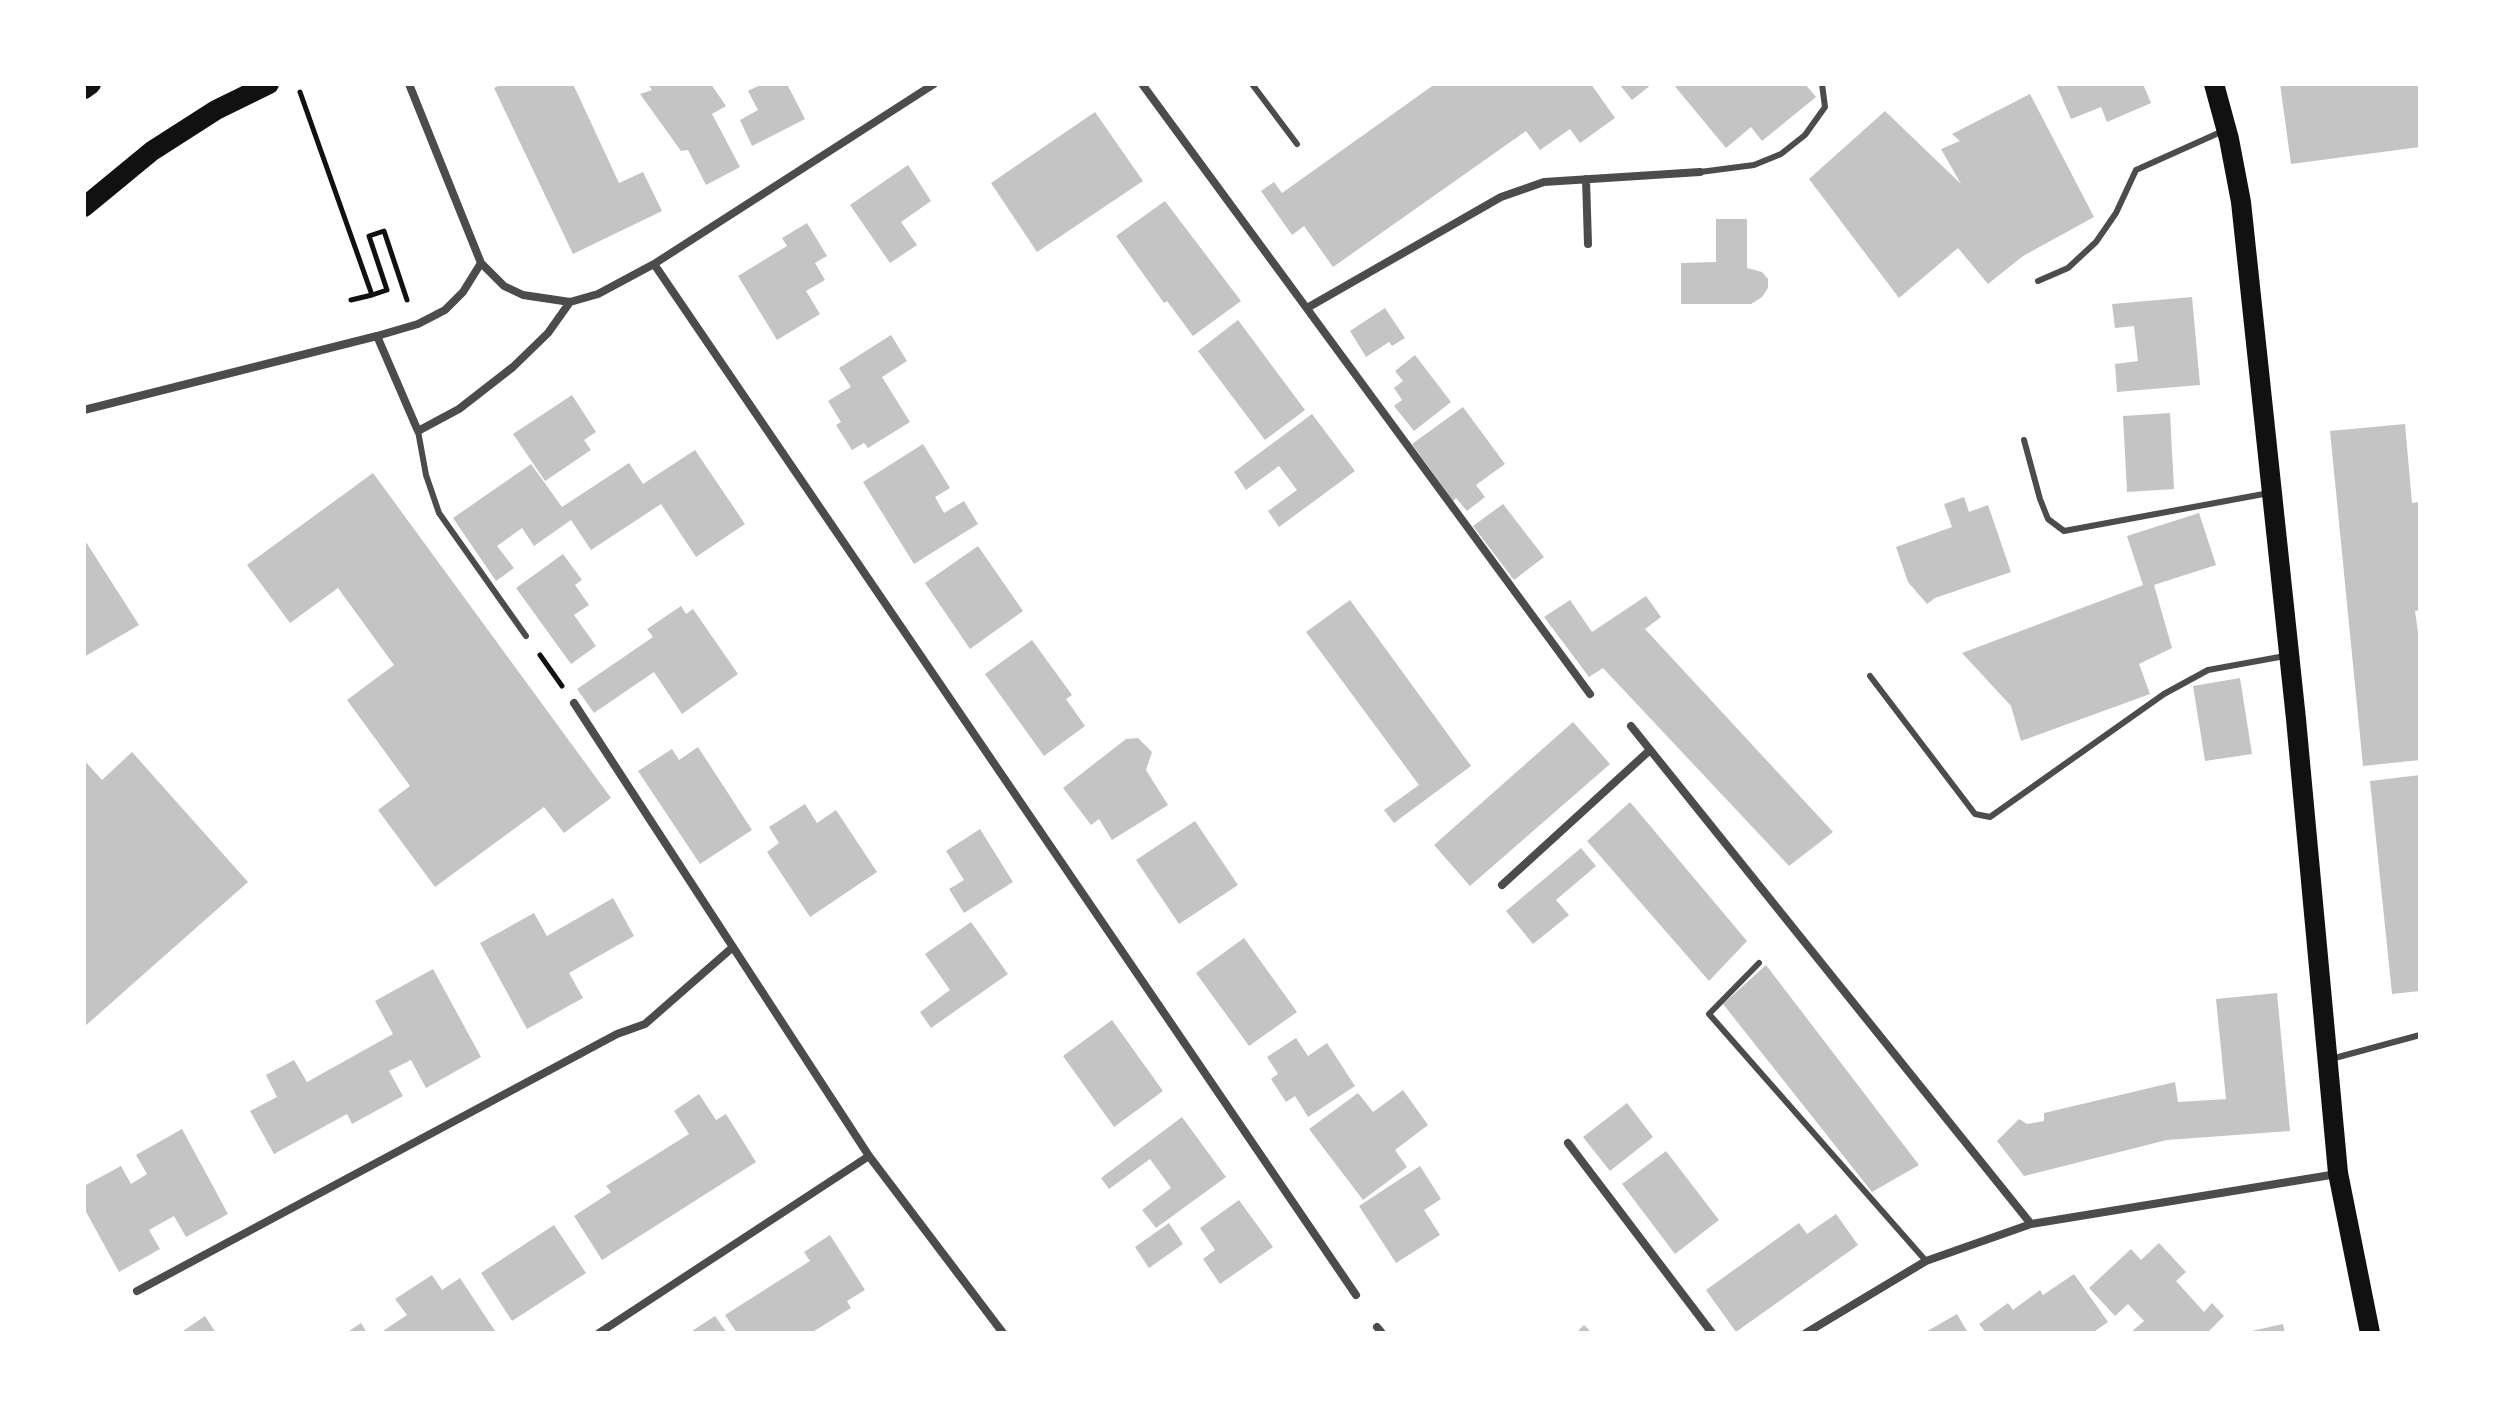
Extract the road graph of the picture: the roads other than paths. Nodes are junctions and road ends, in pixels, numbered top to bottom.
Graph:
1 (91, 84) edge
2 (269, 84) edge
3 (409, 84) edge
4 (934, 84) edge
5 (1142, 84) edge
6 (1252, 84) edge
7 (1822, 84) edge
8 (2214, 84) edge
9 (84, 89) edge
10 (2227, 129) junction
11 (1297, 144) dead end
12 (1700, 172) joint
13 (1586, 179) junction
14 (85, 204) edge
15 (1588, 244) dead end
16 (481, 263) junction
17 (654, 264) junction
18 (2038, 281) dead end
19 (570, 302) junction
20 (1307, 308) junction
21 (377, 336) junction
22 (84, 410) edge
23 (418, 431) junction
24 (2024, 440) dead end
25 (2272, 493) junction
26 (526, 636) road end
27 (2288, 655) junction
28 (1870, 676) dead end
29 (1590, 694) dead end
30 (574, 703) road end
31 (1631, 726) dead end
32 (1650, 750) junction
33 (1502, 885) dead end
34 (733, 947) junction
35 (1759, 963) dead end
36 (2420, 1035) edge
37 (2328, 1060) junction
38 (1568, 1143) dead end
39 (869, 1156) junction
40 (2338, 1173) junction
41 (2031, 1224) junction
42 (1926, 1261) junction
43 (137, 1291) dead end
44 (1356, 1295) dead end
45 (599, 1333) edge
46 (1003, 1333) edge
47 (1712, 1333) edge
48 (1806, 1333) edge
49 (2370, 1333) edge

1 - 9 main road
2 - 14 main road
3 - 16 street
4 - 17 street
5 - 20 street
6 - 11 lane
7 - 12 lane
8 - 10 main road
10 - 18 lane
10 - 25 main road
12 - 13 street
13 - 15 street
13 - 20 street
16 - 19 street
16 - 21 street
17 - 19 street
17 - 44 street
19 - 23 street
20 - 29 street
21 - 22 street
21 - 23 street
23 - 26 lane
24 - 25 lane
25 - 27 main road
27 - 28 lane
27 - 37 main road
30 - 34 street
31 - 32 street
32 - 33 street
32 - 41 street
34 - 39 street
34 - 43 street
35 - 42 lane
36 - 37 lane
37 - 40 main road
38 - 47 street
39 - 45 street
39 - 46 street
40 - 41 street
40 - 49 main road
41 - 42 street
42 - 48 street

